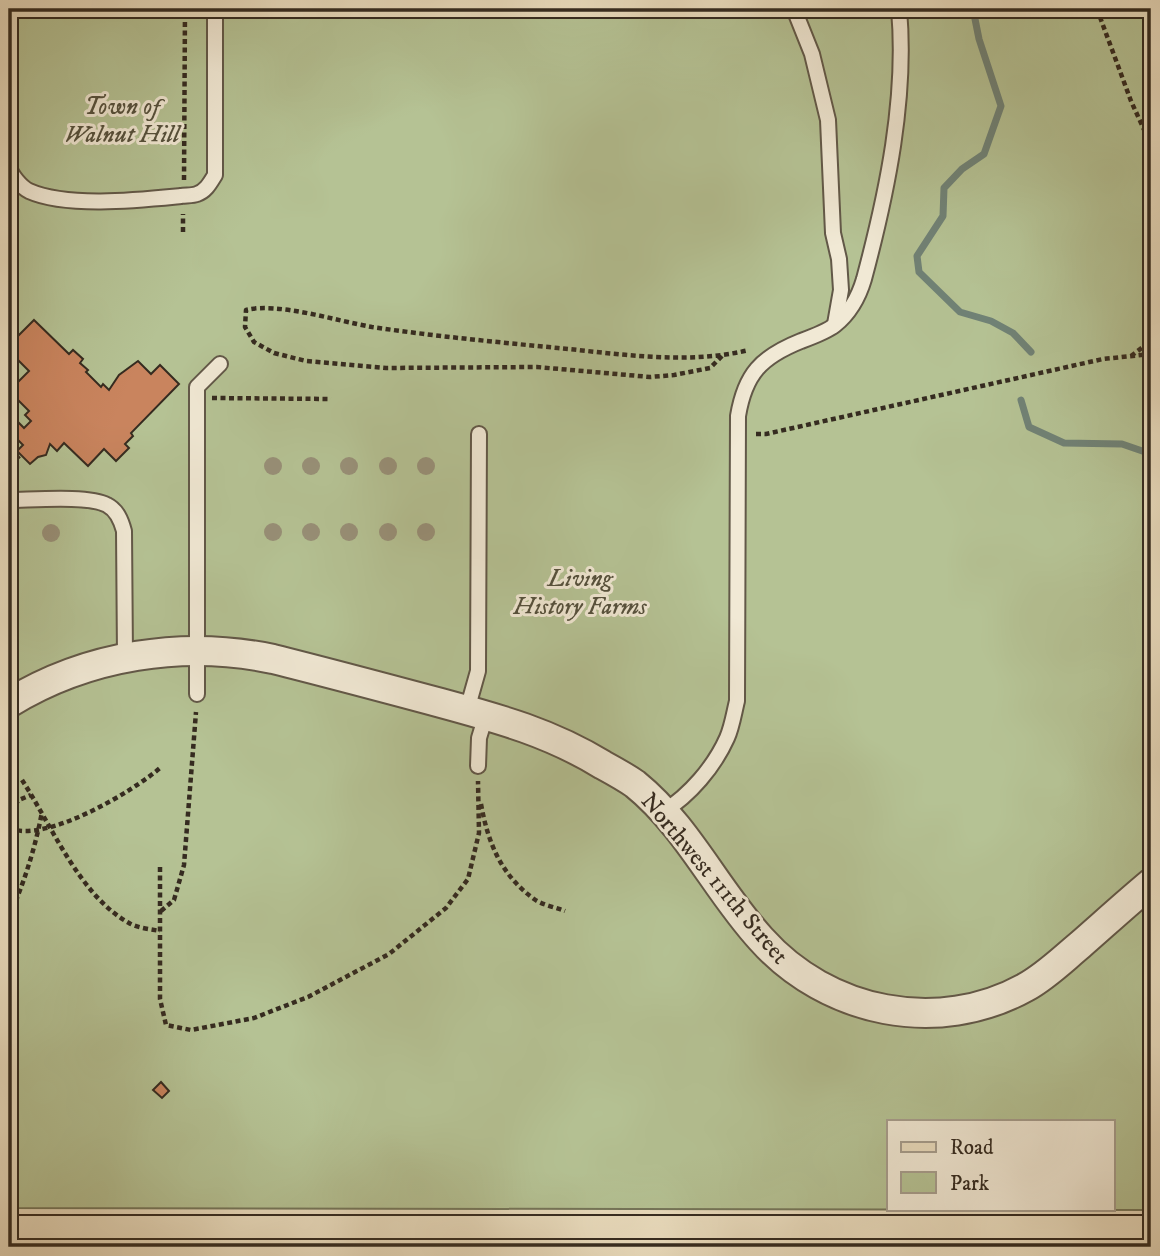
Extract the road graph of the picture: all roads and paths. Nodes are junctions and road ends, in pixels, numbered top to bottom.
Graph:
1 (185, 9) edge
2 (215, 9) edge
3 (794, 9) edge
4 (899, 9) edge
5 (1097, 9) edge
6 (1151, 145) edge
7 (9, 167) edge
8 (183, 195) junction
9 (183, 232) dead end
10 (835, 325) junction
11 (1151, 341) edge
12 (1151, 354) edge
13 (722, 356) joint
14 (1130, 356) junction
15 (220, 364) dead end
16 (197, 397) junction
17 (331, 399) dead end
18 (479, 434) dead end
19 (738, 435) junction
20 (9, 440) edge
21 (21, 461) dead end
22 (9, 500) edge
23 (197, 652) junction
24 (125, 657) junction
25 (197, 694) joint
26 (9, 703) edge
27 (476, 713) junction
28 (478, 766) joint
29 (160, 768) dead end
30 (22, 780) dead end
31 (478, 781) junction
32 (31, 795) junction
33 (9, 811) edge
34 (42, 811) junction
35 (663, 812) junction
36 (51, 826) junction
37 (9, 828) edge
38 (39, 830) junction
39 (160, 867) dead end
40 (1151, 883) edge
41 (565, 911) dead end
42 (160, 912) junction
43 (9, 918) edge
44 (160, 931) junction
45 (9, 1235) edge
46 (1151, 1235) edge

1 - 8 path
2 - 8 lane
3 - 10 lane
4 - 10 lane
5 - 6 path
7 - 8 lane
8 - 9 path
10 - 19 lane
11 - 14 path
12 - 14 path
13 - 13 path
14 - 19 path
15 - 16 lane
16 - 17 path
16 - 23 lane
18 - 27 lane
19 - 35 lane
20 - 21 path
22 - 24 lane
23 - 24 street, Northwest 111th Street
23 - 25 lane
23 - 27 street, Northwest 111th Street
24 - 26 street, Northwest 111th Street
25 - 42 path
27 - 28 lane
27 - 35 street, Northwest 111th Street
28 - 31 path
29 - 36 path
30 - 32 path
31 - 41 path
31 - 44 path
32 - 33 path
32 - 34 path
34 - 36 path
34 - 38 path
35 - 40 street, Northwest 111th Street
36 - 38 path
36 - 44 path
37 - 38 path
38 - 43 path
39 - 42 path
42 - 44 path
45 - 46 main road

